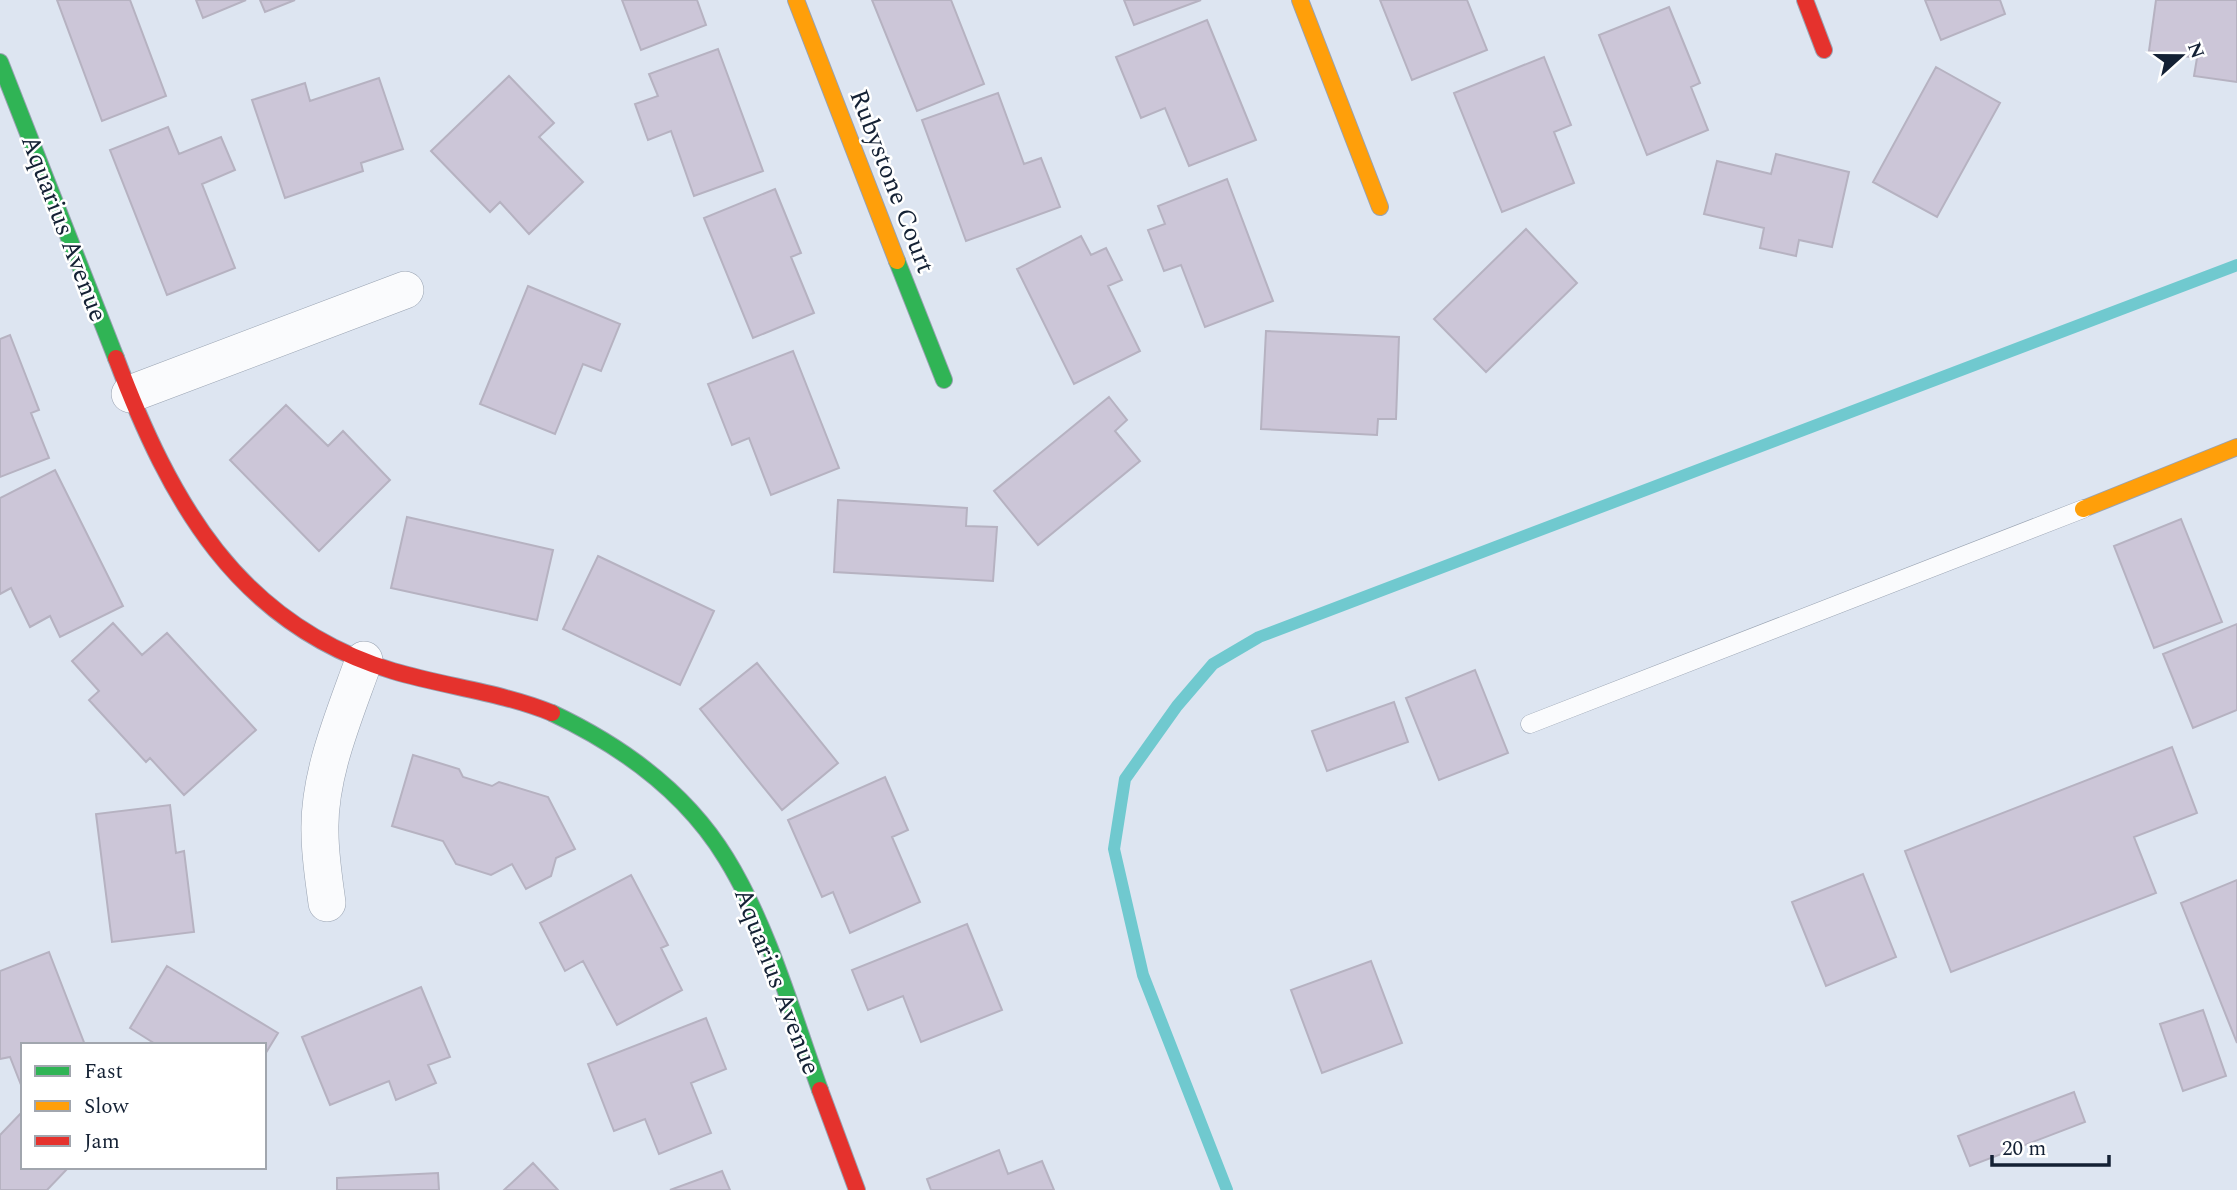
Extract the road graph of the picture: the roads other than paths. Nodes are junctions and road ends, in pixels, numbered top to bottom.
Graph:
1 (796, 0) edge
2 (1300, 0) edge
3 (1805, 0) edge
4 (1824, 50) dead end
5 (0, 62) edge
6 (1380, 207) dead end
7 (405, 290) dead end
8 (944, 380) dead end
9 (130, 394) junction
10 (2237, 447) edge
11 (2083, 509) joint
12 (364, 660) junction
13 (1530, 724) dead end
14 (327, 903) dead end
15 (857, 1190) edge

1 - 8 street, Rubystone Court
2 - 6 street
3 - 4 street
5 - 9 street, Aquarius Avenue
7 - 9 street
9 - 12 street, Aquarius Avenue
10 - 11 street
11 - 13 lane
12 - 14 street
12 - 15 street, Aquarius Avenue

